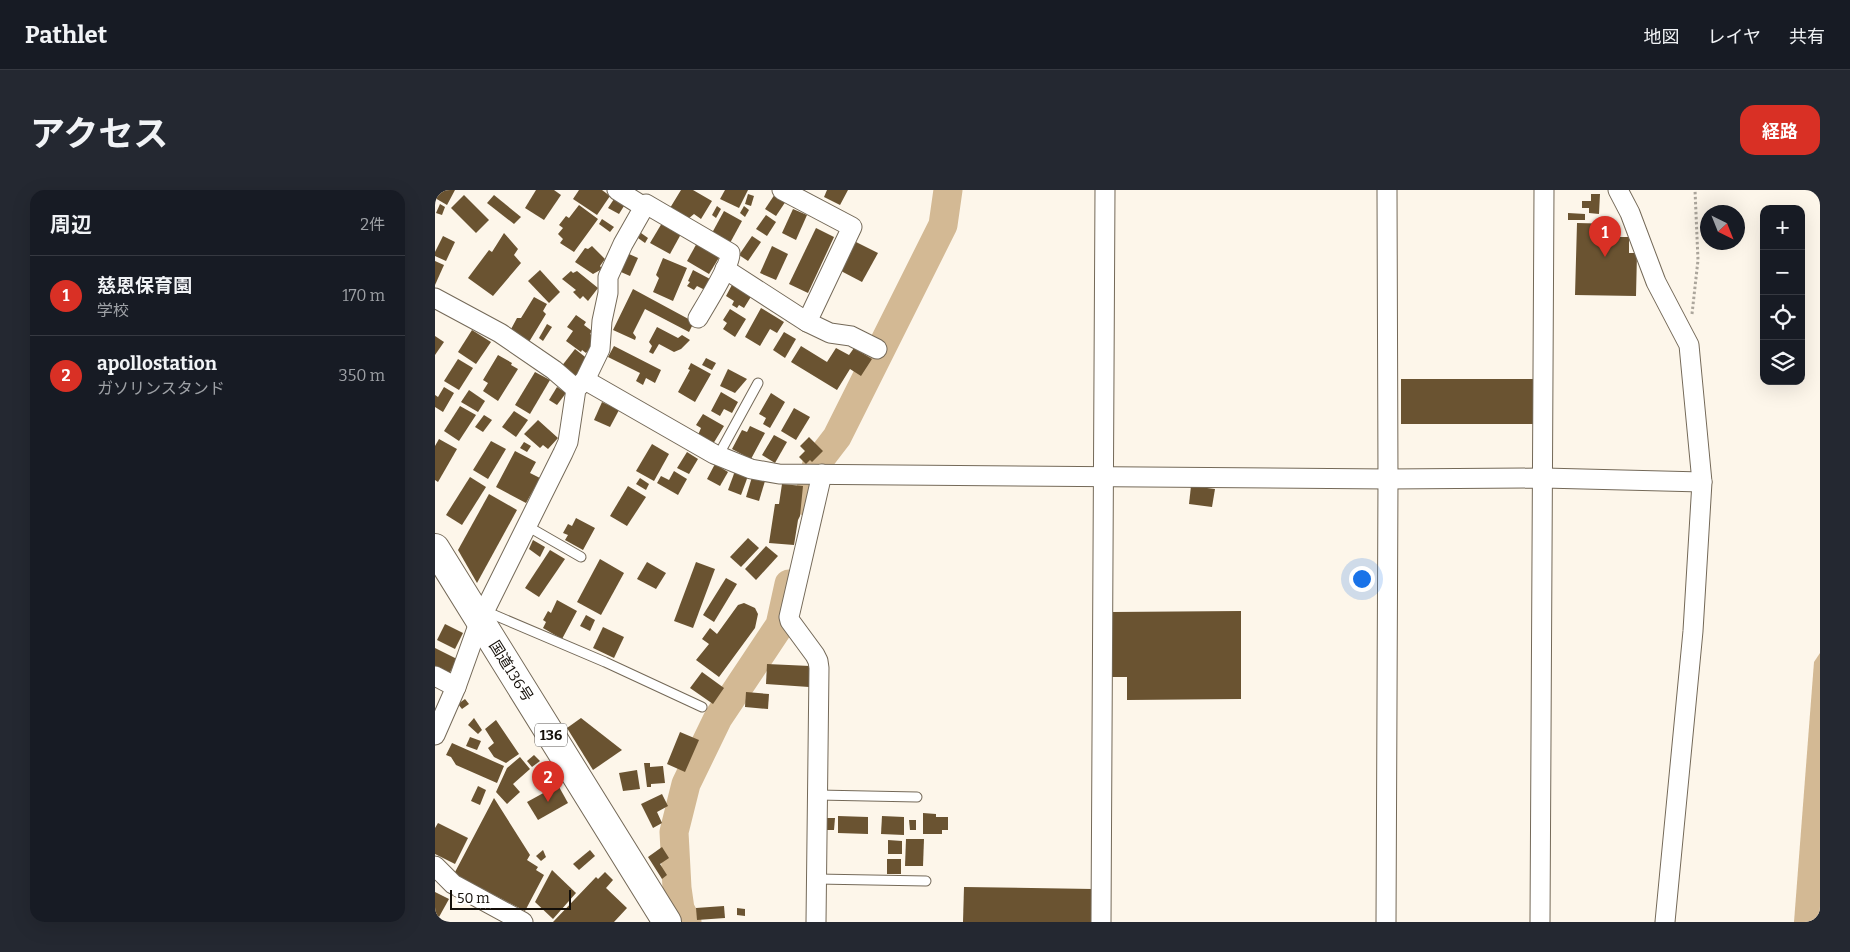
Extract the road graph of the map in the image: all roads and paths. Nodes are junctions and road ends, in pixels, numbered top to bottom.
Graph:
1 (617, 190) edge
2 (782, 190) edge
3 (1105, 190) edge
4 (1387, 190) edge
5 (1544, 190) edge
6 (1618, 190) edge
7 (1695, 190) edge
8 (648, 200) edge
9 (725, 269) junction
10 (435, 298) edge
11 (698, 318) dead end
12 (807, 322) junction
13 (1689, 345) junction
14 (877, 349) dead end
15 (758, 383) dead end
16 (580, 384) junction
17 (718, 456) junction
18 (822, 474) junction
19 (1104, 477) junction
20 (1543, 478) junction
21 (1388, 479) junction
22 (1702, 482) junction
23 (527, 526) junction
24 (435, 548) edge
25 (581, 557) dead end
26 (482, 616) junction
27 (435, 676) edge
28 (457, 687) junction
29 (702, 707) dead end
30 (435, 735) edge
31 (817, 794) junction
32 (917, 796) dead end
33 (435, 866) edge
34 (817, 879) junction
35 (926, 881) dead end
36 (523, 922) edge
37 (667, 922) edge
38 (817, 922) edge
39 (1101, 922) edge
40 (1386, 922) edge
41 (1540, 922) edge
42 (1665, 922) edge

1 - 8 street
2 - 12 street
3 - 19 street
4 - 21 street
5 - 20 street
6 - 13 street
7 - 13 path
8 - 9 street
8 - 16 street
9 - 11 street
9 - 12 street
10 - 16 street
12 - 14 street
13 - 22 street
15 - 17 lane
16 - 17 street
16 - 23 street
17 - 18 street
18 - 19 street
18 - 31 street
19 - 21 street
19 - 39 street
20 - 21 street
20 - 22 street
20 - 41 street
21 - 40 street
22 - 42 street
23 - 25 lane
23 - 26 street
24 - 26 highway, 国道136号 / 136
26 - 28 street
26 - 29 lane
26 - 37 highway, 国道136号 / 136
27 - 28 street
28 - 30 street
31 - 32 lane
31 - 34 street
33 - 36 street
34 - 35 lane
34 - 38 street

